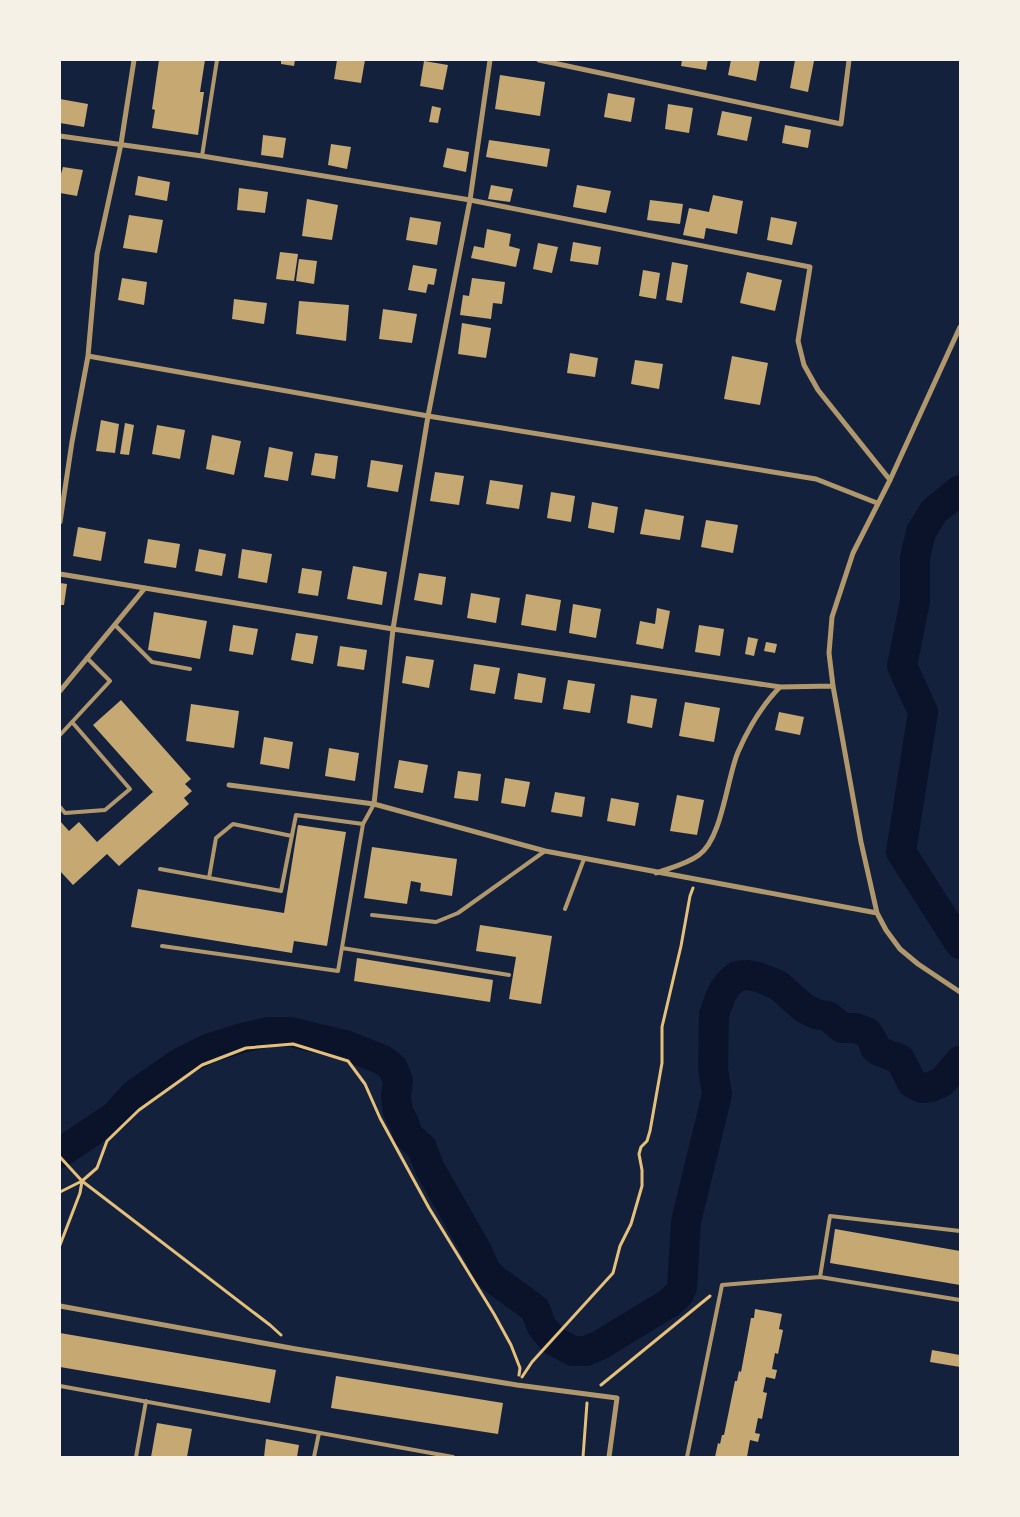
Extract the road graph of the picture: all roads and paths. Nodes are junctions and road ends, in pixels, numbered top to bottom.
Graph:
1 (134, 60) edge
2 (217, 60) edge
3 (490, 60) edge
4 (539, 60) edge
5 (849, 60) edge
6 (60, 136) edge
7 (121, 144) junction
8 (202, 156) junction
9 (470, 200) junction
10 (960, 327) edge
11 (88, 356) junction
12 (428, 416) junction
13 (890, 480) junction
14 (877, 503) junction
15 (60, 522) edge
16 (60, 574) edge
17 (146, 588) junction
18 (115, 624) junction
19 (393, 629) junction
20 (87, 658) junction
21 (190, 669) dead end
22 (833, 686) junction
23 (780, 687) junction
24 (60, 692) edge
25 (72, 722) junction
26 (60, 735) edge
27 (229, 785) dead end
28 (374, 804) junction
29 (60, 807) edge
30 (364, 824) junction
31 (292, 836) junction
32 (544, 851) junction
33 (584, 859) junction
34 (160, 869) dead end
35 (656, 873) junction
36 (209, 878) junction
37 (696, 880) junction
38 (565, 909) dead end
39 (877, 913) junction
40 (372, 915) dead end
41 (162, 946) dead end
42 (342, 948) junction
43 (509, 975) dead end
44 (960, 992) edge
45 (60, 1157) edge
46 (82, 1181) junction
47 (60, 1192) edge
48 (960, 1231) edge
49 (60, 1245) edge
50 (820, 1277) junction
51 (722, 1285) junction
52 (960, 1300) edge
53 (60, 1306) edge
54 (296, 1350) junction
55 (532, 1362) dead end
56 (517, 1385) junction
57 (60, 1386) edge
58 (588, 1395) junction
59 (146, 1401) junction
60 (318, 1433) junction
61 (136, 1457) edge
62 (314, 1457) edge
63 (454, 1457) edge
64 (583, 1457) edge
65 (609, 1457) edge
66 (687, 1457) edge

1 - 7 street
2 - 8 lane
3 - 9 street
4 - 5 street
6 - 7 street
7 - 8 street
7 - 11 street
8 - 9 street
9 - 12 street
9 - 13 street
10 - 13 street
11 - 12 street
11 - 15 street
12 - 14 street
12 - 19 street
13 - 14 street
14 - 22 street
16 - 17 street
17 - 18 street
17 - 19 street
18 - 20 street
18 - 21 lane
19 - 23 street
19 - 28 street
20 - 24 street
20 - 25 lane
22 - 23 street
22 - 39 street
23 - 35 street
25 - 26 lane
25 - 29 lane
27 - 28 street
28 - 30 lane
28 - 32 street
30 - 31 lane
30 - 42 lane
31 - 36 lane
31 - 36 lane
32 - 33 street
32 - 40 lane
33 - 35 street
33 - 38 lane
34 - 36 lane
35 - 37 street
37 - 39 street
37 - 55 path
39 - 44 street
41 - 42 lane
42 - 43 lane
45 - 46 path
46 - 47 path
46 - 49 path
46 - 54 path
46 - 56 path
48 - 50 lane
50 - 51 lane
50 - 52 lane
51 - 58 path
51 - 66 lane
53 - 54 street
54 - 56 street
56 - 58 street
57 - 59 lane
58 - 64 path
58 - 65 street
59 - 60 lane
59 - 61 lane
60 - 62 lane
60 - 63 lane

